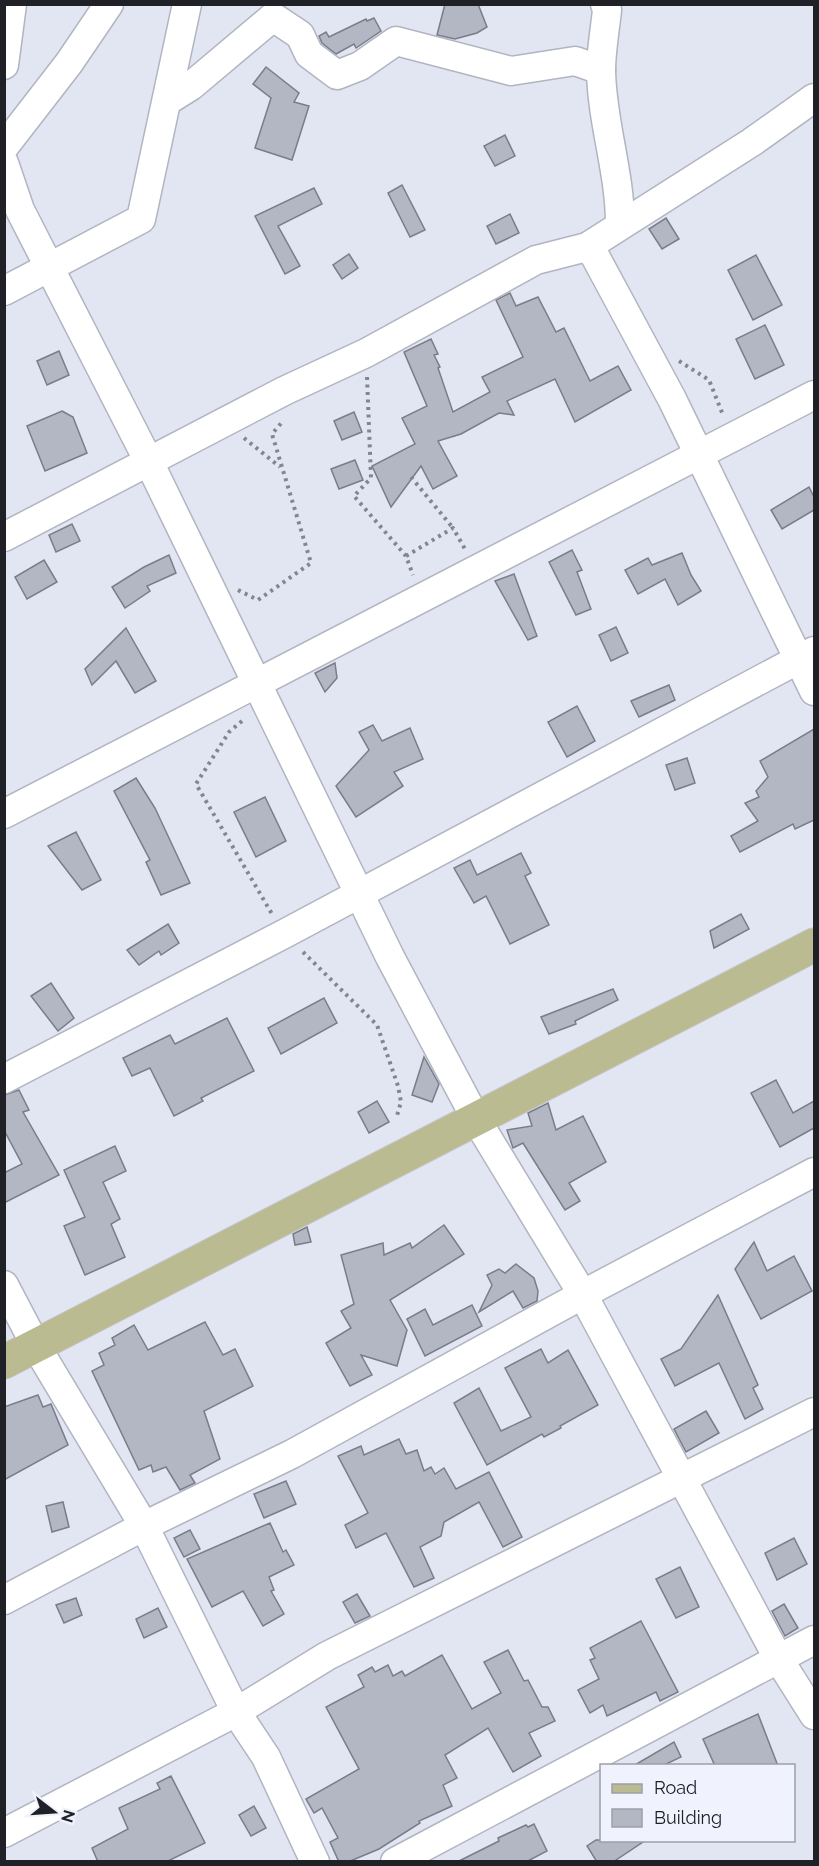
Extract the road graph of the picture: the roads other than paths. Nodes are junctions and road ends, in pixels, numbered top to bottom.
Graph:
1 (12, 4) edge
2 (109, 4) edge
3 (187, 4) edge
4 (605, 4) edge
5 (4, 65) edge
6 (601, 70) junction
7 (814, 98) edge
8 (167, 101) junction
9 (4, 147) edge
10 (4, 163) edge
11 (621, 224) junction
12 (587, 247) junction
13 (51, 268) junction
14 (4, 291) edge
15 (814, 395) edge
16 (698, 456) junction
17 (148, 462) junction
18 (4, 537) edge
19 (807, 654) edge
20 (257, 684) junction
21 (814, 691) edge
22 (4, 814) edge
23 (360, 893) junction
24 (814, 945) edge
25 (4, 1079) edge
26 (476, 1119) junction
27 (814, 1172) edge
28 (4, 1285) edge
29 (583, 1295) junction
30 (36, 1346) junction
31 (4, 1362) edge
32 (814, 1412) edge
33 (679, 1478) junction
34 (144, 1526) junction
35 (4, 1600) edge
36 (814, 1640) edge
37 (778, 1658) junction
38 (236, 1712) junction
39 (814, 1715) edge
40 (4, 1833) edge
41 (315, 1862) edge
42 (395, 1862) edge

1 - 5 street
2 - 9 street
3 - 8 street
4 - 6 street
6 - 8 street
6 - 11 street
7 - 11 street
8 - 13 street
10 - 13 street
11 - 12 street
12 - 16 street
12 - 17 street
13 - 14 street
13 - 17 street
15 - 16 street
16 - 19 street
16 - 20 street
17 - 18 street
17 - 20 street
19 - 21 street
19 - 23 street
20 - 22 street
20 - 23 street
23 - 25 street
23 - 26 street
24 - 26 main road
26 - 29 street
26 - 30 main road
27 - 29 street
28 - 30 street
29 - 33 street
29 - 34 street
30 - 31 main road
30 - 34 street
32 - 33 street
33 - 37 street
33 - 38 street
34 - 35 street
34 - 38 street
36 - 37 street
37 - 39 street
37 - 42 street
38 - 40 street
38 - 41 street

